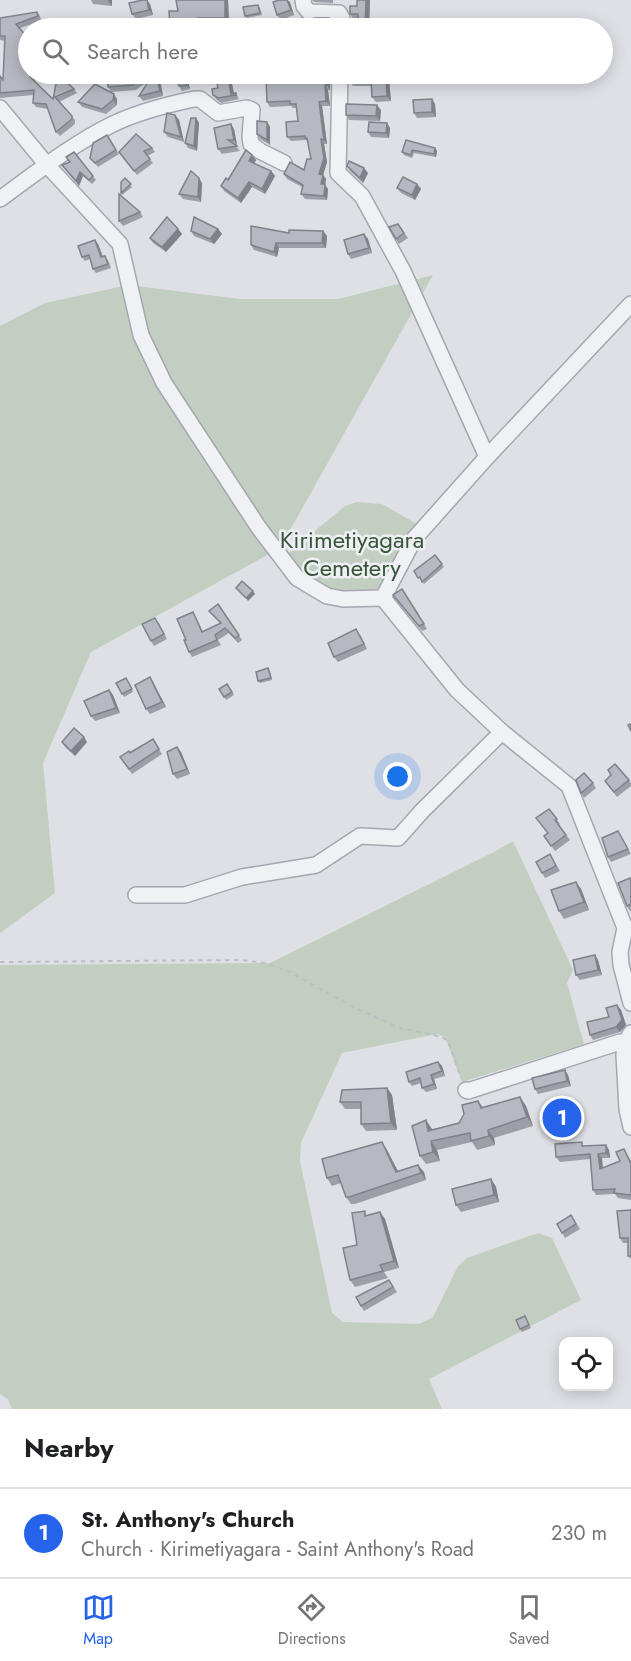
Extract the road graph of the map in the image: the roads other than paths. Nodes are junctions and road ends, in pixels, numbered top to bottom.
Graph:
1 (303, 0) edge
2 (342, 18) edge
3 (340, 84) edge
4 (0, 108) edge
5 (284, 164) dead end
6 (47, 165) junction
7 (0, 199) edge
8 (631, 304) edge
9 (487, 457) junction
10 (383, 598) junction
11 (502, 732) junction
12 (136, 895) dead end
13 (631, 1003) edge
14 (628, 1038) edge
15 (466, 1090) road end
16 (631, 1127) edge

1 - 2 street
3 - 9 street
4 - 6 street
5 - 6 street
6 - 7 street
6 - 10 street
8 - 9 street
9 - 10 street
10 - 11 street
11 - 12 street
11 - 13 street
14 - 15 street
14 - 16 street

